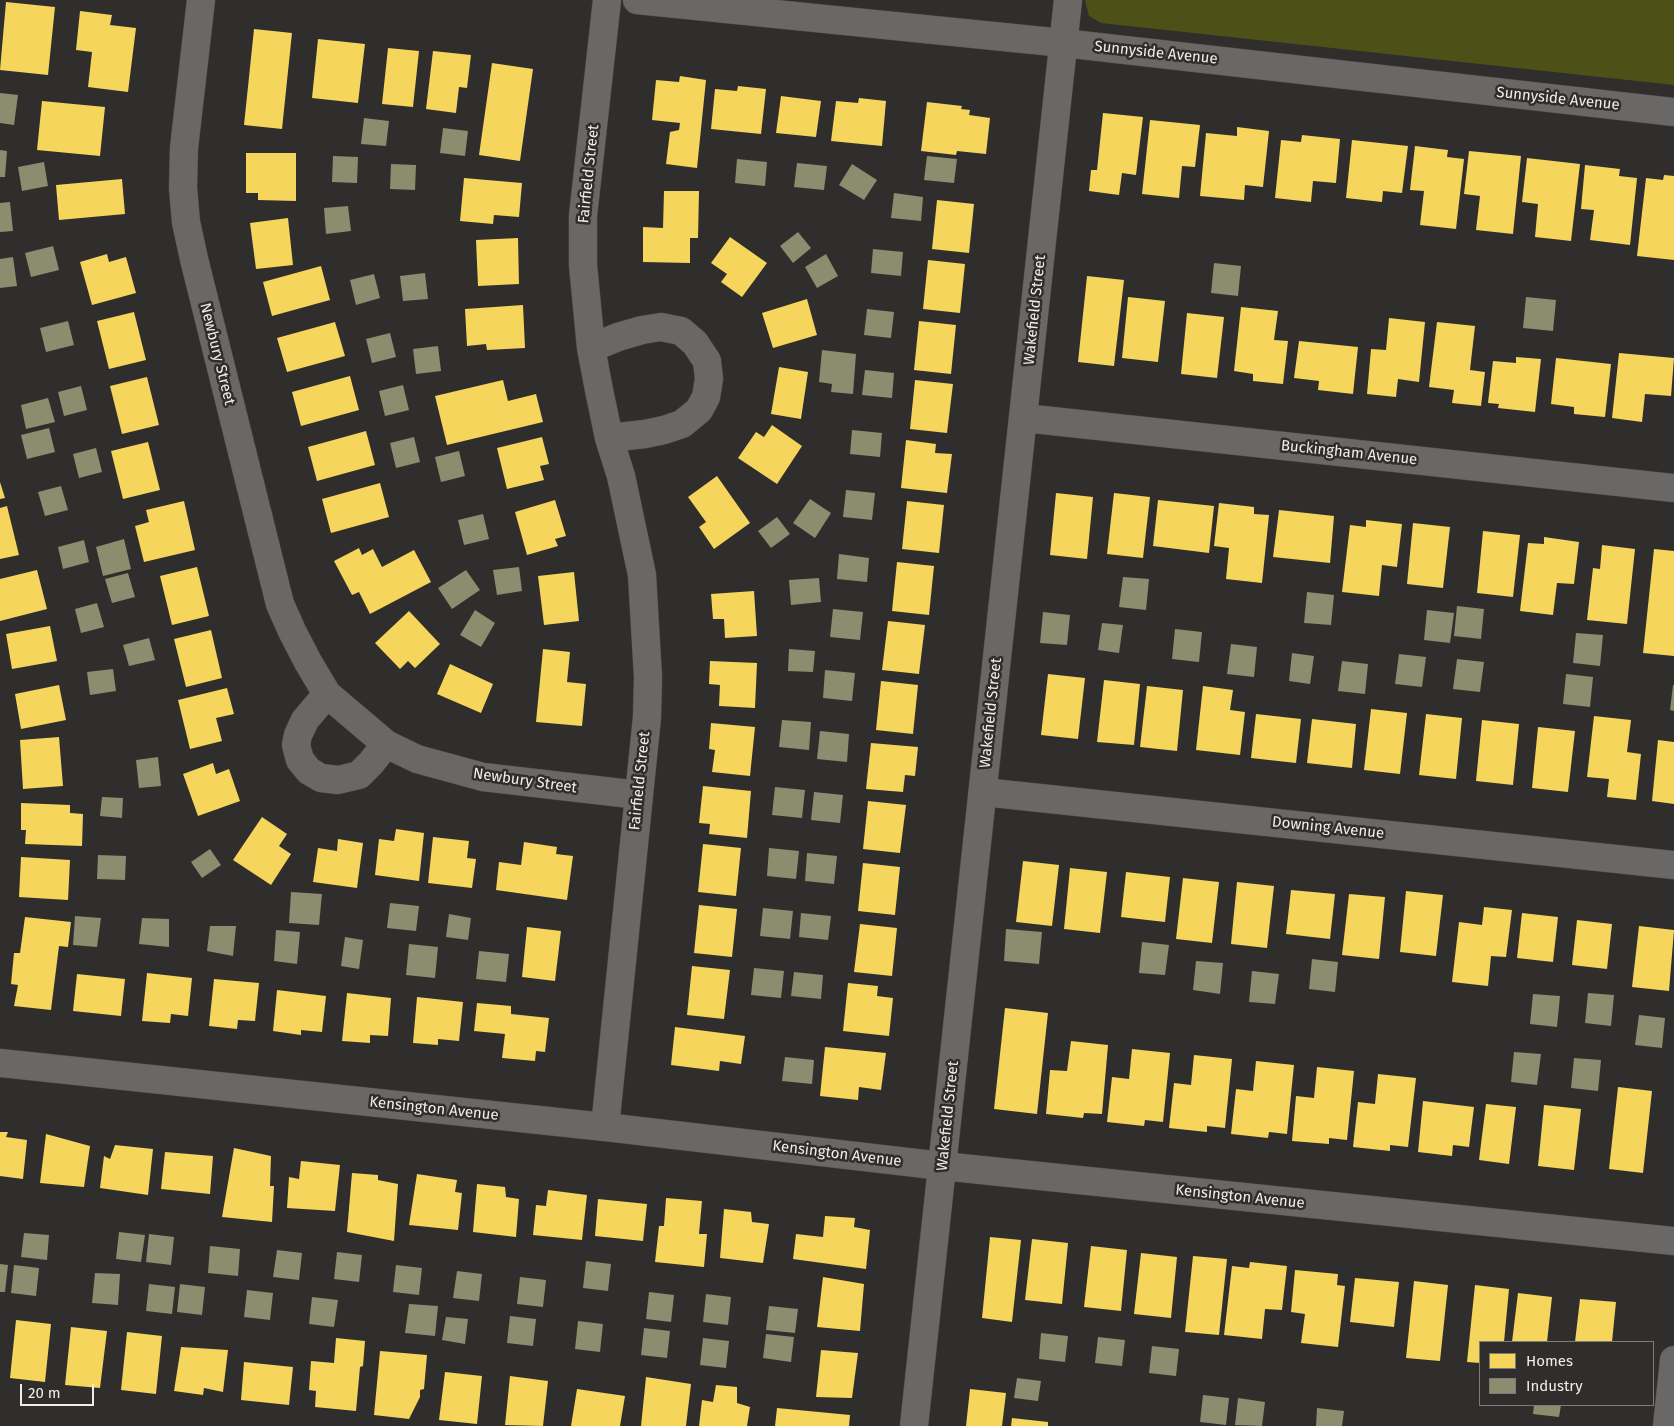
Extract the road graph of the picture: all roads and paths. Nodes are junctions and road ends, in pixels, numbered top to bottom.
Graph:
1 (201, 0) edge
2 (607, 0) edge
3 (637, 0) edge
4 (1068, 0) edge
5 (1063, 43) junction
6 (1674, 112) edge
7 (591, 348) junction
8 (1024, 418) junction
9 (609, 438) junction
10 (1674, 488) edge
11 (327, 694) junction
12 (386, 744) junction
13 (983, 792) junction
14 (639, 795) junction
15 (1674, 865) edge
16 (0, 1063) edge
17 (605, 1127) junction
18 (942, 1166) junction
19 (1674, 1241) edge
20 (1674, 1360) edge
21 (914, 1426) edge
22 (1667, 1426) edge

1 - 11 street, Newbury Street
2 - 7 street, Fairfield Street
3 - 5 street, Sunnyside Avenue
4 - 5 street, Wakefield Street
5 - 6 street, Sunnyside Avenue
5 - 8 street, Wakefield Street
7 - 9 street, Fairfield Street
7 - 9 street
8 - 10 street, Buckingham Avenue
8 - 13 street, Wakefield Street
9 - 14 street, Fairfield Street
11 - 12 street, Newbury Street
11 - 12 street
12 - 14 street, Newbury Street
13 - 15 street, Downing Avenue
13 - 18 street, Wakefield Street
14 - 17 street, Fairfield Street
16 - 17 street, Kensington Avenue
17 - 18 street, Kensington Avenue
18 - 19 street, Kensington Avenue
18 - 21 street, Wakefield Street
20 - 22 street

